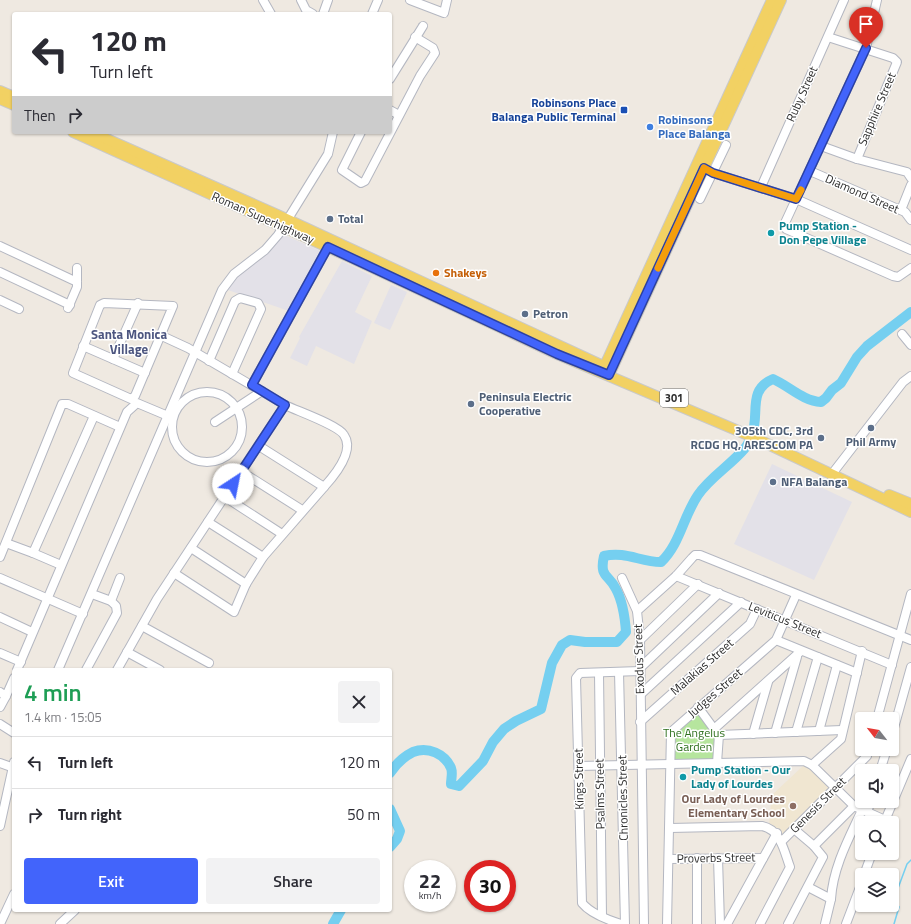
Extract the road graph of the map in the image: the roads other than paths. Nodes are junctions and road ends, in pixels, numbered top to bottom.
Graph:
1 (263, 0) edge
2 (301, 0) edge
3 (328, 0) edge
4 (376, 0) edge
5 (410, 0) edge
6 (447, 0) edge
7 (772, 0) edge
8 (781, 0) edge
9 (844, 0) edge
10 (877, 0) edge
11 (270, 12) edge
12 (310, 12) edge
13 (324, 12) edge
14 (373, 12) edge
15 (423, 26) dead end
16 (415, 37) junction
17 (828, 37) junction
18 (866, 48) junction
19 (392, 76) edge
20 (0, 91) edge
21 (12, 96) edge
22 (0, 99) edge
23 (12, 104) edge
24 (392, 111) edge
25 (399, 115) junction
26 (392, 129) edge
27 (78, 134) edge
28 (95, 134) edge
29 (333, 134) edge
30 (360, 134) edge
31 (389, 134) edge
32 (726, 146) dead end
33 (821, 146) junction
34 (857, 159) junction
35 (705, 168) junction
36 (810, 171) junction
37 (911, 178) edge
38 (911, 185) edge
39 (761, 188) junction
40 (700, 199) dead end
41 (796, 199) junction
42 (901, 210) junction
43 (911, 220) edge
44 (285, 224) junction
45 (0, 246) edge
46 (328, 247) junction
47 (911, 250) edge
48 (77, 268) dead end
49 (911, 268) edge
50 (0, 272) edge
51 (77, 282) junction
52 (0, 300) edge
53 (138, 303) junction
54 (19, 308) dead end
55 (902, 334) dead end
56 (162, 336) junction
57 (911, 345) edge
58 (83, 346) junction
59 (195, 354) junction
60 (113, 360) junction
61 (209, 361) junction
62 (606, 371) junction
63 (145, 373) junction
64 (232, 374) junction
65 (911, 376) edge
66 (252, 385) junction
67 (262, 391) junction
68 (285, 405) junction
69 (238, 409) junction
70 (94, 416) junction
71 (168, 416) junction
72 (215, 422) dead end
73 (120, 427) junction
74 (756, 436) junction
75 (259, 446) junction
76 (835, 470) junction
77 (242, 472) junction
78 (324, 486) junction
79 (225, 497) junction
80 (911, 504) edge
81 (302, 510) junction
82 (911, 512) edge
83 (208, 522) junction
84 (282, 534) junction
85 (6, 543) junction
86 (191, 548) junction
87 (33, 553) junction
88 (0, 557) edge
89 (263, 557) junction
90 (61, 565) junction
91 (174, 574) junction
92 (676, 576) junction
93 (0, 578) edge
94 (120, 578) dead end
95 (622, 578) dead end
96 (246, 584) junction
97 (698, 584) junction
98 (719, 593) junction
99 (92, 594) junction
100 (796, 594) junction
101 (911, 594) edge
102 (47, 598) junction
103 (111, 601) junction
104 (742, 602) junction
105 (757, 609) junction
106 (638, 611) junction
107 (83, 614) junction
108 (0, 617) edge
109 (784, 619) junction
110 (142, 626) junction
111 (32, 632) junction
112 (900, 635) junction
113 (640, 640) junction
114 (776, 640) junction
115 (911, 640) edge
116 (862, 651) junction
117 (127, 652) junction
118 (0, 653) edge
119 (799, 654) junction
120 (818, 657) junction
121 (21, 662) junction
122 (209, 663) dead end
123 (838, 665) junction
124 (892, 665) junction
125 (911, 667) edge
126 (19, 668) edge
127 (59, 668) edge
128 (87, 668) edge
129 (118, 668) edge
130 (156, 668) edge
131 (640, 670) junction
132 (619, 672) junction
133 (599, 673) junction
134 (857, 673) junction
135 (12, 681) edge
136 (768, 682) junction
137 (3, 694) edge
138 (641, 694) junction
139 (0, 706) edge
140 (698, 707) junction
141 (879, 712) edge
142 (898, 712) edge
143 (640, 722) junction
144 (0, 724) edge
145 (842, 730) junction
146 (819, 731) junction
147 (12, 732) edge
148 (716, 732) junction
149 (796, 732) junction
150 (775, 733) junction
151 (753, 734) junction
152 (867, 756) edge
153 (911, 759) edge
154 (0, 763) edge
155 (717, 763) junction
156 (622, 765) junction
157 (672, 765) junction
158 (812, 765) junction
159 (12, 766) edge
160 (579, 766) junction
161 (600, 766) junction
162 (642, 766) junction
163 (12, 771) edge
164 (908, 773) edge
165 (835, 788) junction
166 (854, 806) junction
167 (867, 808) edge
168 (865, 811) junction
169 (874, 816) edge
170 (888, 816) edge
171 (0, 826) edge
172 (670, 828) junction
173 (794, 829) junction
174 (777, 833) junction
175 (781, 842) junction
176 (814, 846) junction
177 (697, 858) junction
178 (718, 858) junction
179 (763, 858) junction
180 (669, 859) junction
181 (808, 887) junction
182 (12, 898) edge
183 (831, 899) junction
184 (855, 900) edge
185 (73, 912) edge
186 (602, 916) junction
187 (610, 922) edge
188 (62, 923) edge
189 (0, 924) edge
190 (621, 924) edge
191 (625, 924) edge
192 (644, 924) edge
193 (667, 924) edge
194 (697, 924) edge
195 (720, 924) edge
196 (727, 924) edge
197 (760, 924) edge
198 (788, 924) edge
199 (825, 924) edge
200 (846, 924) edge

1 - 11 street
2 - 12 street
3 - 13 street
4 - 14 street
5 - 6 street
7 - 35 main road
8 - 35 main road
9 - 17 street, Ruby Street
10 - 18 street
15 - 16 street
16 - 19 street
16 - 25 street
17 - 18 street
17 - 39 street, Ruby Street
18 - 33 street
18 - 34 street, Sapphire Street
20 - 21 main road
22 - 23 main road
24 - 25 street
25 - 26 street
27 - 44 main road, Roman Superhighway / 301
28 - 44 main road, Roman Superhighway / 301
29 - 44 street
30 - 31 street
32 - 35 street
33 - 34 street
33 - 36 street
34 - 37 street
35 - 39 street
35 - 40 street
35 - 62 main road
36 - 41 street
36 - 42 street, Diamond Street
38 - 42 street
39 - 41 street
41 - 47 street
41 - 49 street
42 - 43 street, Diamond Street
44 - 46 main road, Roman Superhighway / 301
44 - 59 street
44 - 62 main road, Roman Superhighway / 301
45 - 51 street
46 - 62 main road, Roman Superhighway / 301
46 - 66 street
48 - 51 street
50 - 51 street
52 - 54 street
53 - 56 street
53 - 58 street
53 - 60 street
55 - 57 street
56 - 59 street
56 - 63 street
58 - 60 street
58 - 63 street
59 - 61 street
59 - 71 street
60 - 63 street
61 - 64 street
61 - 64 street
62 - 74 main road, Roman Superhighway / 301
64 - 66 street
65 - 76 street
66 - 67 street
67 - 68 street
67 - 69 street
68 - 75 street
68 - 78 street
69 - 69 street
69 - 72 street
70 - 73 street
70 - 85 street
70 - 87 street
71 - 73 street
71 - 99 street
73 - 90 street
74 - 76 main road, Roman Superhighway / 301
74 - 82 main road, Roman Superhighway / 301
75 - 77 street
75 - 78 street
76 - 80 main road, Roman Superhighway / 301
77 - 79 street
77 - 81 street
78 - 81 street
79 - 83 street
79 - 84 street
81 - 84 street
83 - 86 street
83 - 89 street
84 - 89 street
85 - 87 street
85 - 88 street
86 - 91 street
86 - 96 street
87 - 90 street
89 - 96 street
90 - 102 street
91 - 96 street
91 - 110 street
92 - 97 street, Leviticus Street
92 - 100 street, Exodus Street
92 - 106 street, Exodus Street
93 - 102 street
94 - 103 street
95 - 106 street
97 - 98 street, Leviticus Street
97 - 113 street
98 - 104 street, Leviticus Street
98 - 131 street
99 - 103 street
99 - 107 street
100 - 109 street, Judges Street
100 - 112 street, Exodus Street
101 - 112 street
102 - 107 street
102 - 111 street
103 - 128 street
104 - 105 street, Leviticus Street
104 - 138 street
105 - 109 street, Leviticus Street
105 - 143 street, Malakias Street
106 - 113 street, Exodus Street
107 - 127 street
108 - 111 street
109 - 114 street, Judges Street
109 - 116 street, Leviticus Street
110 - 117 street
110 - 122 street
111 - 121 street
112 - 115 street, Exodus Street
112 - 124 street
113 - 131 street, Exodus Street
114 - 119 street
114 - 140 street, Judges Street
116 - 124 street, Leviticus Street
116 - 134 street
117 - 129 street
117 - 130 street
118 - 121 street
119 - 120 street
119 - 136 street
119 - 150 street
120 - 123 street
120 - 149 street
121 - 126 street
123 - 134 street
123 - 146 street
124 - 141 street
125 - 142 street
131 - 132 street, Kings Street
131 - 138 street, Exodus Street
132 - 133 street, Kings Street
132 - 156 street, Chronicles Street
133 - 160 street, Kings Street
133 - 161 street, Psalms Street
134 - 145 street
135 - 137 street
136 - 148 street
136 - 151 street
137 - 139 street
138 - 143 street, Exodus Street
140 - 148 street
140 - 157 street, Judges Street
143 - 162 street, Exodus Street
144 - 147 street
145 - 146 street
145 - 158 street
146 - 149 street
148 - 151 street
148 - 155 street
149 - 150 street
150 - 151 street
152 - 165 street, Genesis Street
153 - 164 street
154 - 159 street
155 - 157 street
155 - 158 street
156 - 161 street
156 - 162 street
156 - 191 street, Chronicles Street
157 - 162 street
157 - 172 street, Judges Street
158 - 165 street
160 - 161 street
160 - 186 street, Kings Street
161 - 186 street, Psalms Street
162 - 192 street, Exodus Street
163 - 171 street
164 - 170 street
165 - 166 street
165 - 173 street, Genesis Street
166 - 168 street
166 - 176 street
167 - 168 street
168 - 169 street
168 - 183 street
172 - 174 street
172 - 180 street, Judges Street
173 - 175 street, Genesis Street
173 - 176 street
174 - 175 street
174 - 179 street
175 - 197 street
176 - 181 street
177 - 178 street, Proverbs Street
177 - 180 street, Proverbs Street
177 - 194 street
178 - 179 street, Proverbs Street
178 - 195 street
179 - 196 street
180 - 193 street, Judges Street
181 - 183 street
181 - 198 street
182 - 189 street
183 - 199 street
184 - 200 street
185 - 188 street
186 - 187 street, Kings Street
187 - 190 street, Kings Street

